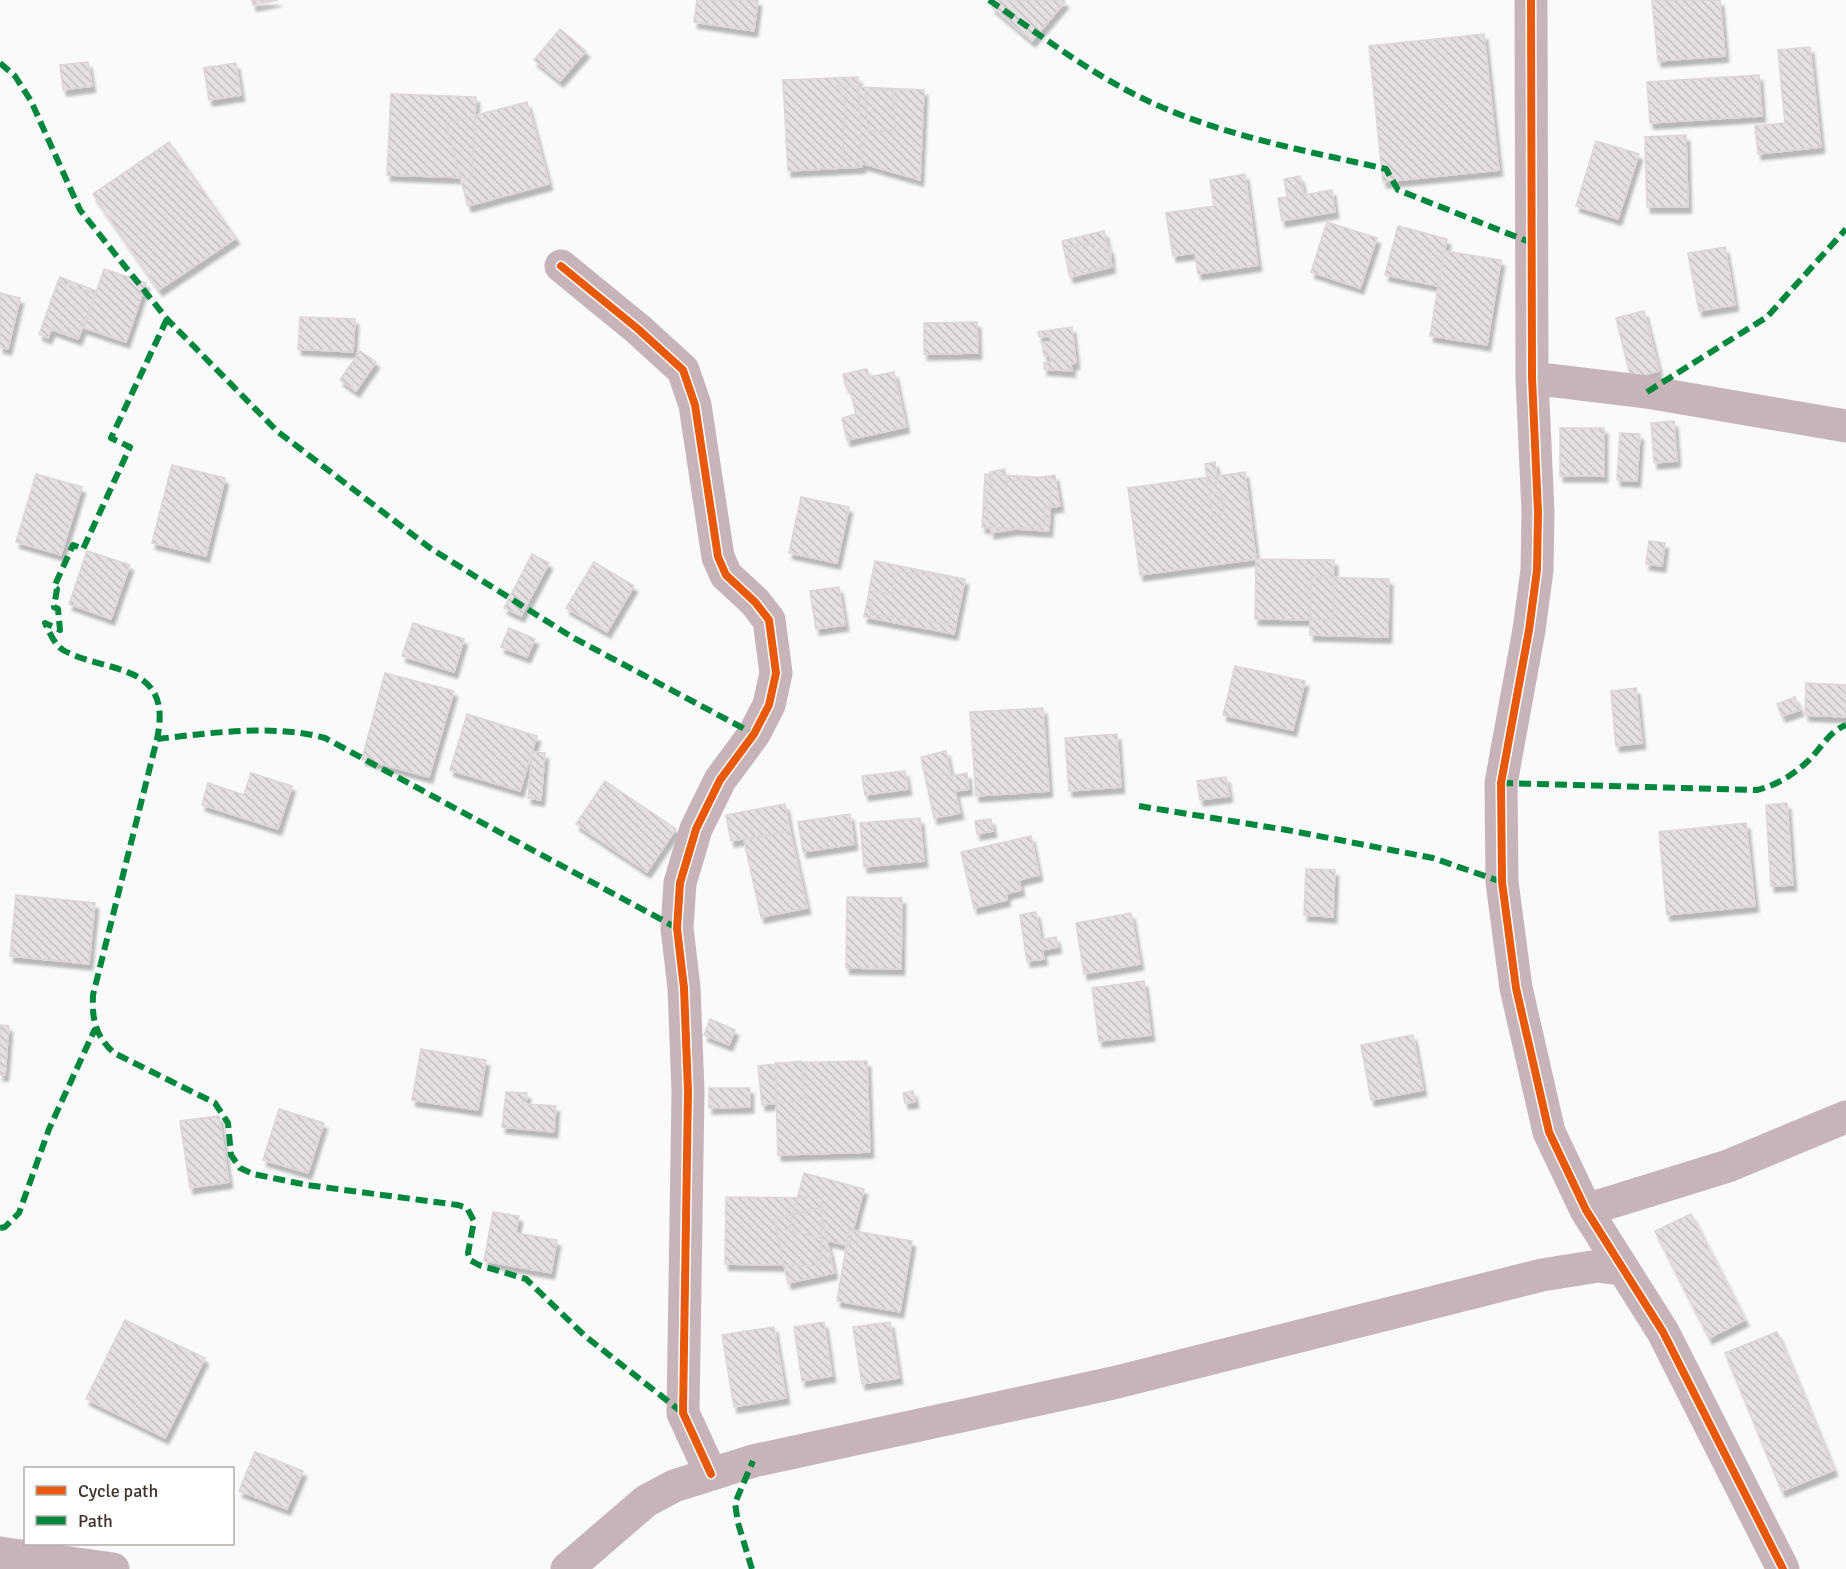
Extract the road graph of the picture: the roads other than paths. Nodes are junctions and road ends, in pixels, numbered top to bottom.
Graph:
1 (1531, 0) edge
2 (561, 267) dead end
3 (1532, 378) junction
4 (1846, 426) edge
5 (1846, 1117) edge
6 (1586, 1210) junction
7 (1623, 1269) junction
8 (711, 1474) junction
9 (0, 1553) edge
10 (113, 1569) edge
11 (567, 1569) edge
12 (1783, 1569) edge

1 - 3 street
2 - 8 street
3 - 4 street
3 - 6 street
5 - 6 street
6 - 7 street
7 - 8 street
7 - 12 street
8 - 11 street
9 - 10 street

